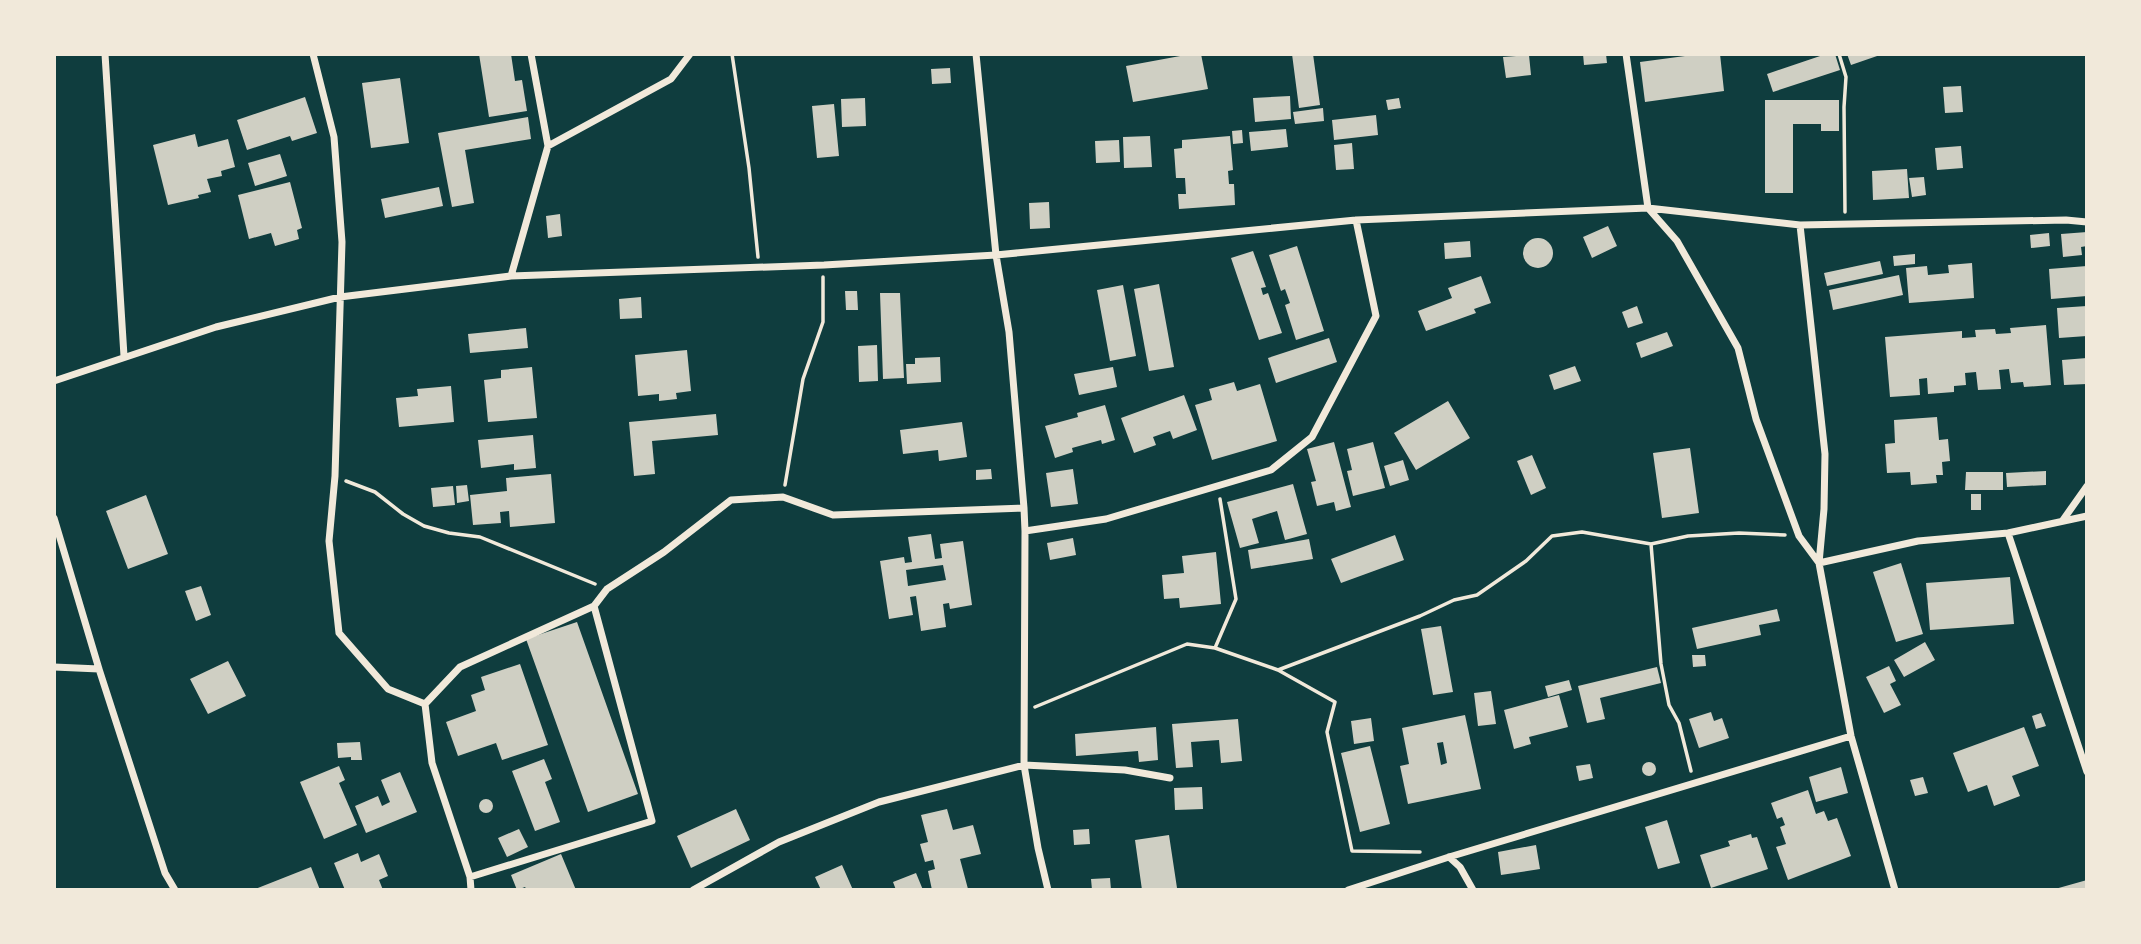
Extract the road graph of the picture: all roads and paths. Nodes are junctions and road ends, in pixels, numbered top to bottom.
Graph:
1 (105, 54) edge
2 (313, 54) edge
3 (531, 54) edge
4 (690, 54) edge
5 (732, 54) edge
6 (976, 54) edge
7 (1626, 54) edge
8 (1839, 54) edge
9 (548, 146) junction
10 (1648, 208) junction
11 (1356, 220) junction
12 (2087, 222) edge
13 (1800, 225) junction
14 (1845, 225) junction
15 (996, 255) junction
16 (824, 265) junction
17 (759, 266) junction
18 (511, 276) junction
19 (341, 297) junction
20 (124, 356) junction
21 (54, 381) edge
22 (335, 477) junction
23 (2087, 486) edge
24 (1218, 487) junction
25 (783, 497) junction
26 (1024, 508) junction
27 (2087, 516) edge
28 (54, 518) edge
29 (2063, 520) junction
30 (1025, 531) junction
31 (2008, 533) junction
32 (1799, 536) junction
33 (1651, 544) junction
34 (1819, 563) junction
35 (607, 589) junction
36 (594, 606) junction
37 (1215, 648) junction
38 (54, 667) edge
39 (99, 669) junction
40 (1278, 670) junction
41 (425, 704) junction
42 (1024, 712) junction
43 (1851, 736) junction
44 (1024, 765) junction
45 (2087, 772) edge
46 (1170, 778) dead end
47 (1694, 783) junction
48 (1423, 852) dead end
49 (1449, 857) junction
50 (470, 877) junction
51 (175, 890) edge
52 (471, 890) edge
53 (693, 890) edge
54 (1048, 890) edge
55 (1348, 890) edge
56 (1473, 890) edge
57 (1895, 890) edge

1 - 20 street
2 - 19 street
3 - 9 street
4 - 9 street
5 - 17 path
6 - 15 street
7 - 10 street
8 - 14 path
9 - 18 street
10 - 11 street
10 - 13 street
10 - 32 street
11 - 15 street
11 - 24 street
12 - 14 street
13 - 14 street
13 - 34 street
15 - 16 street
15 - 26 street
16 - 17 street
16 - 25 path
17 - 18 street
18 - 19 street
19 - 20 street
19 - 22 street
20 - 21 street
22 - 35 path
22 - 41 street
23 - 29 street
24 - 30 street
24 - 37 path
25 - 26 street
25 - 35 street
26 - 30 street
27 - 29 street
28 - 39 street
29 - 31 street
30 - 42 street
31 - 34 street
31 - 45 street
32 - 33 path
32 - 34 street
33 - 40 path
33 - 47 path
34 - 43 street
35 - 36 street
36 - 41 street
36 - 50 street
37 - 40 path
37 - 42 path
38 - 39 street
39 - 51 street
40 - 48 path
41 - 50 street
42 - 44 street
43 - 47 street
43 - 57 street
44 - 46 street
44 - 53 street
44 - 54 street
47 - 49 street
49 - 55 street
49 - 56 street
50 - 52 street

